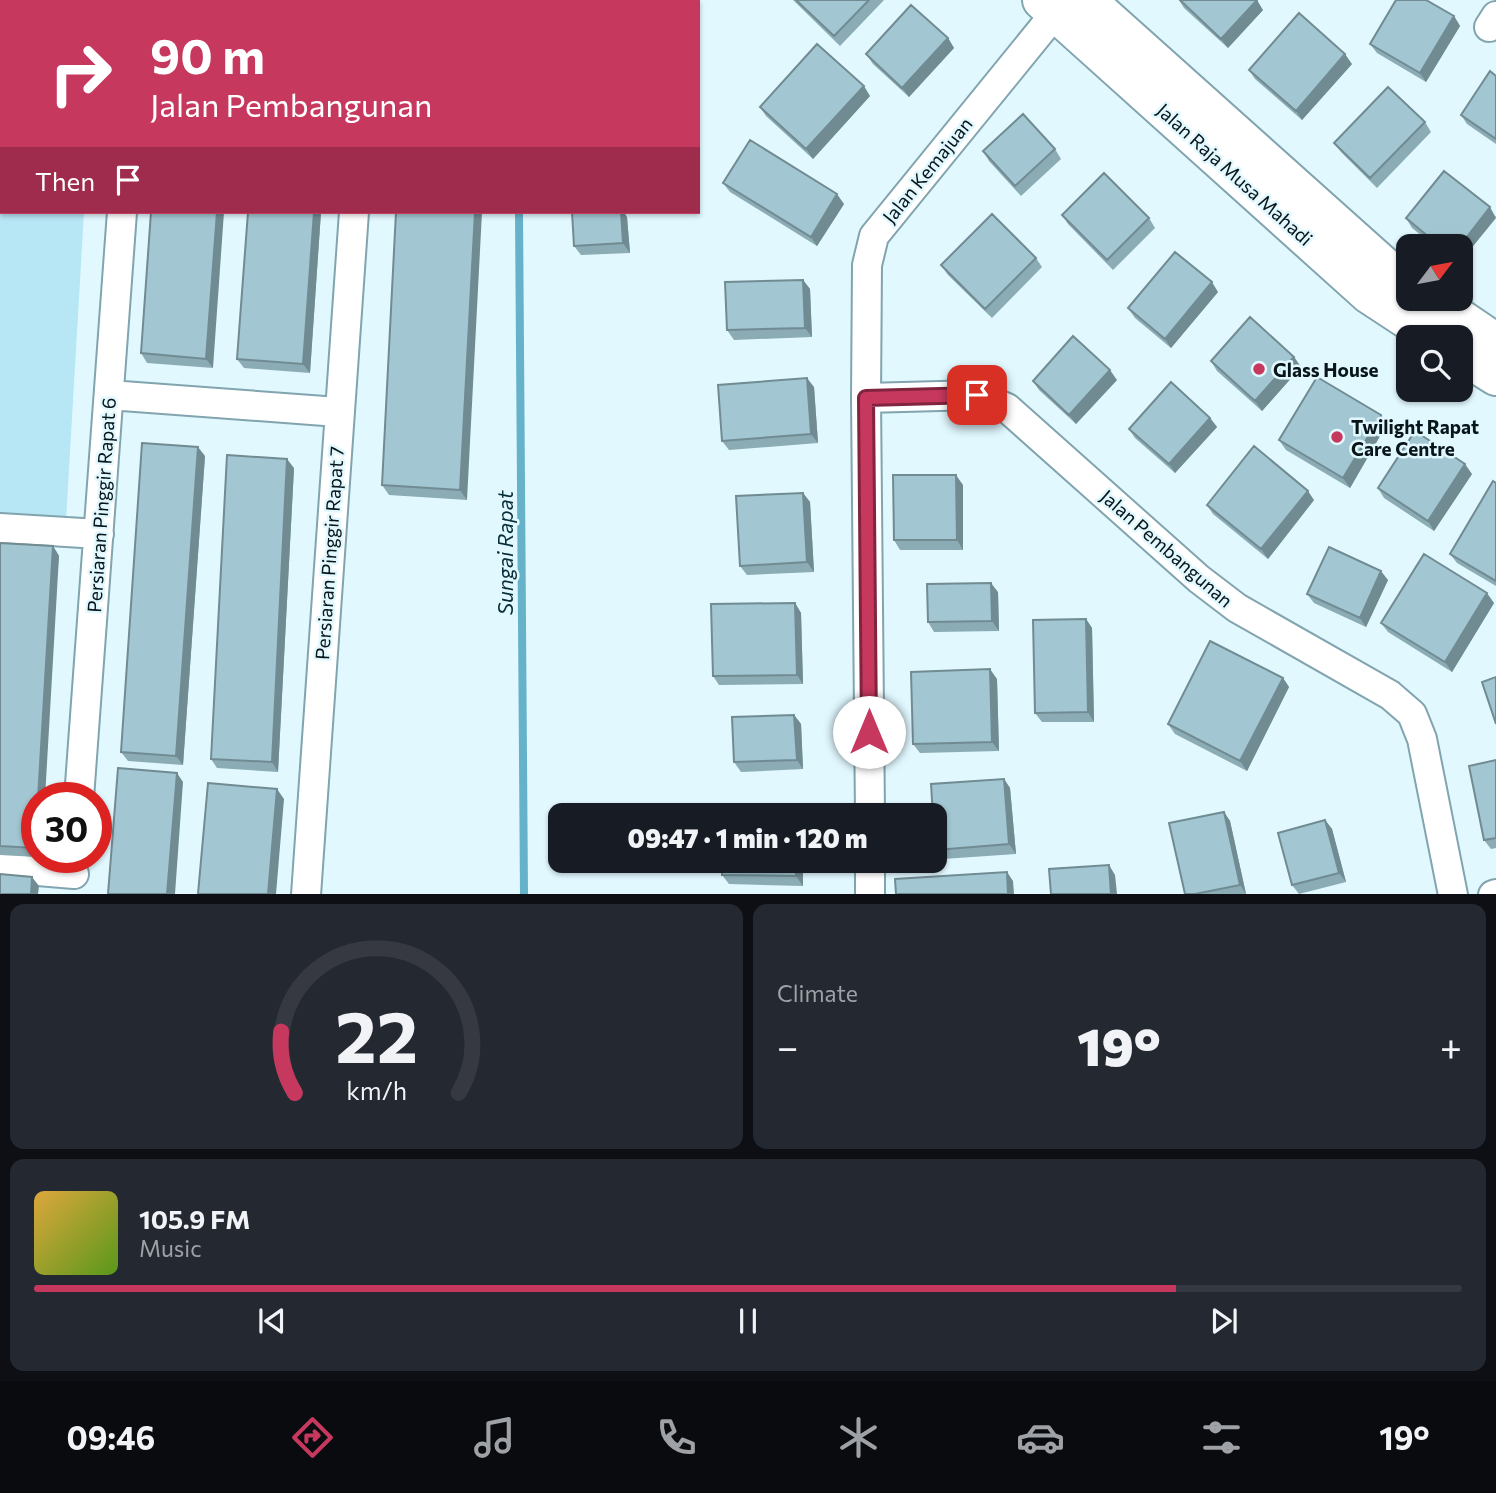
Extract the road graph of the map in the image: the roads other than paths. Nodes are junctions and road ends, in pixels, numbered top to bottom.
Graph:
1 (1063, 3) edge
2 (122, 214) edge
3 (354, 214) edge
4 (1396, 276) edge
5 (1450, 312) edge
6 (1416, 325) edge
7 (1496, 343) edge
8 (1473, 362) edge
9 (1496, 376) edge
10 (109, 395) junction
11 (866, 398) junction
12 (338, 412) junction
13 (0, 528) edge
14 (99, 534) junction
15 (80, 782) edge
16 (870, 803) edge
17 (0, 868) edge
18 (870, 873) edge
19 (74, 875) edge
20 (306, 894) edge
21 (870, 894) edge
22 (1453, 894) edge

1 - 4 main road, Jalan Raja Musa Mahadi
1 - 6 main road, Jalan Raja Musa Mahadi
1 - 11 street, Jalan Kemajuan
2 - 10 street, Persiaran Pinggir Rapat 6
3 - 12 street, Persiaran Pinggir Rapat 7
5 - 7 main road
8 - 9 main road
10 - 12 street
10 - 14 street, Persiaran Pinggir Rapat 6
11 - 16 street, Jalan Kemajuan
11 - 22 street, Jalan Pembangunan
12 - 20 street, Persiaran Pinggir Rapat 7
13 - 14 street
14 - 15 street, Persiaran Pinggir Rapat 6
17 - 19 street
18 - 21 street

